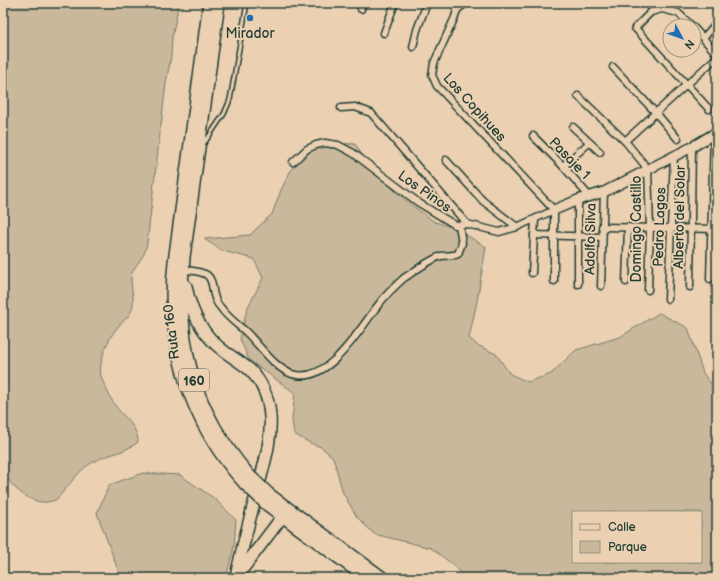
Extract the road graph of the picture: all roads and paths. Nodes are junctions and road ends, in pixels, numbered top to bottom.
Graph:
1 (209, 3) edge
2 (219, 3) edge
3 (247, 3) edge
4 (395, 3) edge
5 (428, 3) edge
6 (466, 3) edge
7 (456, 6) edge
8 (683, 18) edge
9 (717, 23) edge
10 (384, 33) dead end
11 (704, 37) joint
12 (412, 47) dead end
13 (717, 55) edge
14 (662, 58) edge
15 (662, 58) edge
16 (613, 67) dead end
17 (686, 84) junction
18 (578, 96) dead end
19 (341, 108) dead end
20 (709, 109) dead end
21 (656, 113) junction
22 (572, 127) dead end
23 (716, 133) edge
24 (533, 136) dead end
25 (678, 139) dead end
26 (626, 141) junction
27 (589, 143) junction
28 (692, 147) junction
29 (600, 152) dead end
30 (198, 156) junction
31 (674, 156) junction
32 (446, 160) dead end
33 (293, 162) dead end
34 (563, 166) junction
35 (648, 169) junction
36 (604, 192) junction
37 (589, 196) junction
38 (578, 200) junction
39 (554, 210) junction
40 (535, 219) junction
41 (467, 224) junction
42 (459, 225) junction
43 (517, 227) junction
44 (602, 227) junction
45 (628, 228) junction
46 (650, 228) junction
47 (671, 228) junction
48 (691, 229) junction
49 (714, 229) edge
50 (534, 235) junction
51 (555, 236) junction
52 (578, 236) junction
53 (602, 237) junction
54 (183, 269) junction
55 (532, 273) dead end
56 (710, 279) dead end
57 (554, 281) dead end
58 (626, 282) dead end
59 (578, 284) dead end
60 (602, 286) dead end
61 (690, 287) dead end
62 (648, 290) dead end
63 (668, 299) dead end
64 (248, 480) junction
65 (268, 500) junction
66 (282, 517) junction
67 (236, 577) edge
68 (366, 578) edge
69 (383, 578) edge

1 - 64 highway, Ruta 160 / 160
2 - 30 highway, Ruta 160 / 160
3 - 30 lane
4 - 10 street
5 - 12 street
6 - 7 street
7 - 39 street, Los Copihues
8 - 14 street
9 - 11 street
11 - 13 street
13 - 17 street
15 - 17 street
16 - 21 street
17 - 20 street
17 - 21 street
18 - 26 street
19 - 41 street
21 - 25 street
21 - 26 street
22 - 27 street
23 - 28 street
23 - 49 street
24 - 34 street, Pasaje 1
26 - 35 street
27 - 29 street
27 - 34 street
28 - 31 street
28 - 48 street, Alberto del Solar
30 - 54 highway, Ruta 160 / 160
31 - 35 street
31 - 47 street, Pedro Lagos
32 - 43 street
33 - 42 street, Los Pinos
34 - 37 street, Pasaje 1
35 - 36 street
35 - 46 street, Domingo Castillo
36 - 37 street
36 - 44 street, Adolfo Silva
37 - 38 street
38 - 39 street
38 - 52 street
39 - 40 street, Los Pinos
39 - 51 street
40 - 43 street, Los Pinos
40 - 50 street
41 - 42 street, Los Pinos
41 - 43 street, Los Pinos
42 - 54 street
44 - 45 street
44 - 53 street, Adolfo Silva
45 - 46 street
45 - 58 street
46 - 47 street
46 - 62 street, Domingo Castillo
47 - 48 street
47 - 63 street, Pedro Lagos
48 - 49 street
48 - 61 street, Alberto del Solar
49 - 56 street
50 - 51 street
50 - 55 street
51 - 52 street
51 - 57 street
52 - 53 street
52 - 59 street
53 - 60 street, Adolfo Silva
54 - 64 highway, Ruta 160 / 160
54 - 67 highway
64 - 65 highway, Ruta 160 / 160, bridge
65 - 66 highway, Ruta 160 / 160
65 - 69 highway, Ruta 160 / 160
66 - 67 highway
66 - 68 highway, Ruta 160 / 160

